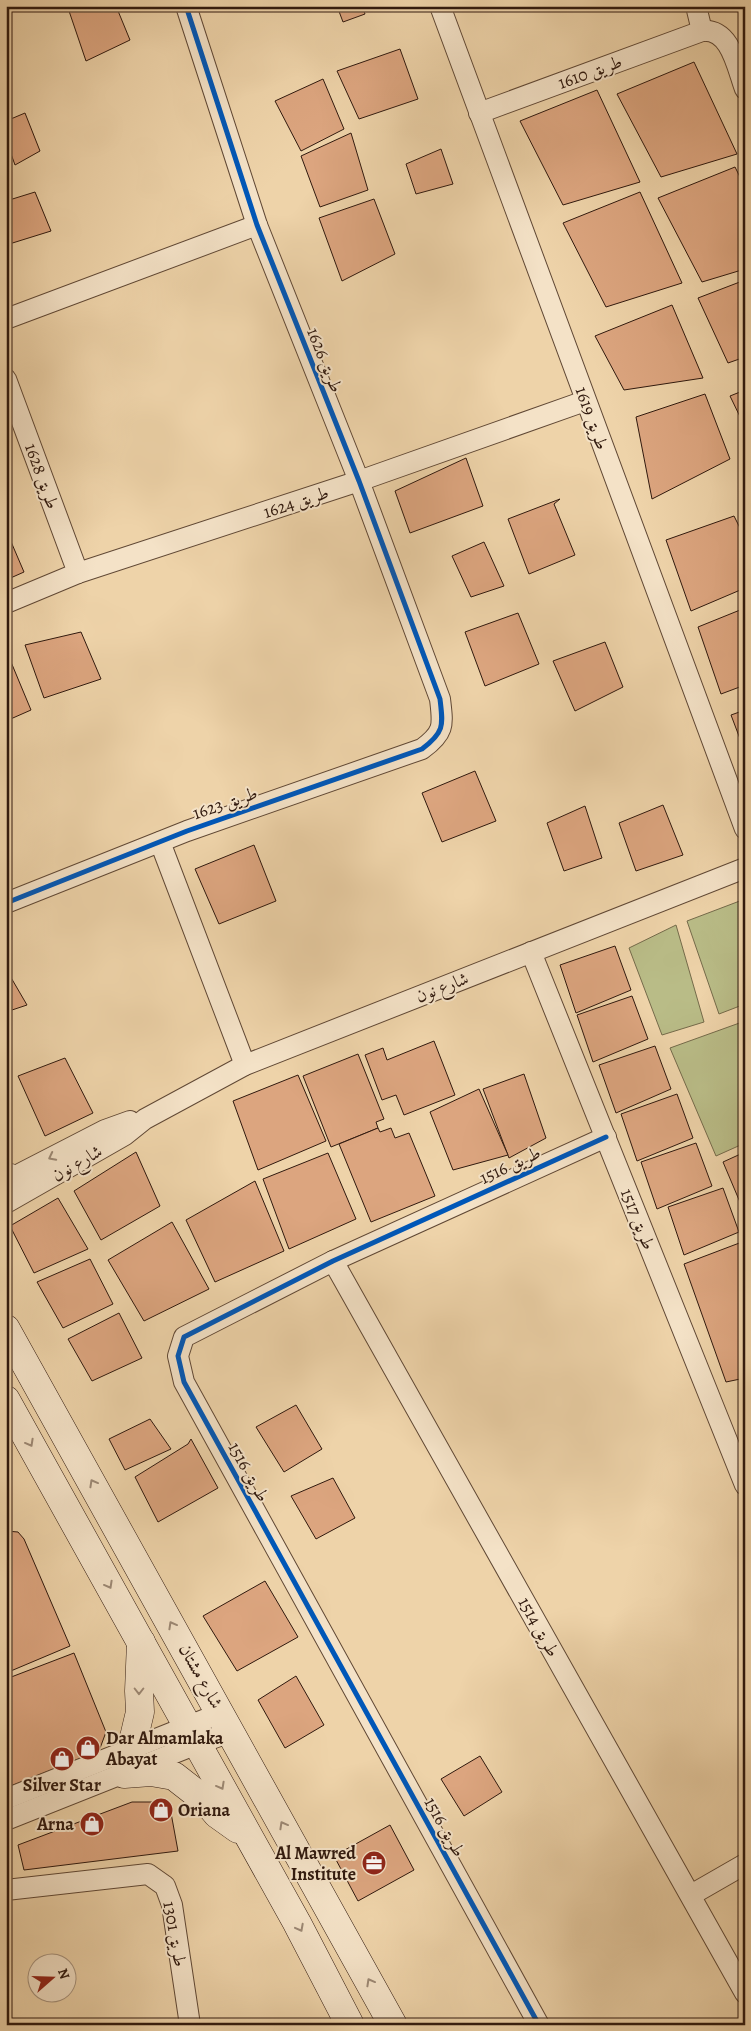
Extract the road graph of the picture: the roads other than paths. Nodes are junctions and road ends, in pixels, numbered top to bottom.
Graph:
1 (186, 6) edge
2 (440, 6) edge
3 (696, 6) edge
4 (702, 31) junction
5 (745, 89) edge
6 (479, 113) junction
7 (257, 225) junction
8 (6, 318) edge
9 (6, 379) edge
10 (585, 401) junction
11 (359, 481) junction
12 (78, 573) junction
13 (6, 603) edge
14 (443, 722) joint
15 (745, 829) edge
16 (160, 842) junction
17 (745, 868) edge
18 (6, 903) edge
19 (531, 952) junction
20 (244, 1065) junction
21 (606, 1136) junction
22 (7, 1186) edge
23 (333, 1262) junction
24 (6, 1328) edge
25 (6, 1400) edge
26 (745, 1485) edge
27 (141, 1642) junction
28 (226, 1722) junction
29 (192, 1736) junction
30 (128, 1762) junction
31 (6, 1799) edge
32 (6, 1820) edge
33 (248, 1836) junction
34 (745, 1864) edge
35 (6, 1890) edge
36 (690, 1895) junction
37 (745, 1993) edge
38 (190, 2025) edge
39 (350, 2025) edge
40 (393, 2025) edge
41 (539, 2025) edge

1 - 7 street, طريق 1626
2 - 6 street, طريق 1619
3 - 4 street
4 - 5 street
4 - 6 street, طريق 1610
6 - 10 street, طريق 1619
7 - 8 street
7 - 11 street, طريق 1626
9 - 12 street, طريق 1628
10 - 11 street, طريق 1624
10 - 15 street, طريق 1619
11 - 12 street, طريق 1624
11 - 14 street, طريق 1626
12 - 13 street, طريق 1624
14 - 16 street, طريق 1623
16 - 18 street, طريق 1623
16 - 20 street
17 - 19 street, شارع نون
19 - 20 street, شارع نون
19 - 21 street, طريق 1517
20 - 22 street, شارع نون
21 - 23 street, طريق 1516
21 - 26 street, طريق 1517
23 - 36 street, طريق 1514
23 - 41 street, طريق 1516
28 -> 24 street, شارع مشتان
25 -> 27 street, شارع مشتان
27 - 29 street, شارع مشتان
27 -> 30 street
28 - 29 street
40 -> 28 street, شارع مشتان
29 - 30 street
29 -> 33 street, شارع مشتان
30 - 31 street
30 - 32 street
30 - 33 street
33 -> 39 street, شارع مشتان
34 - 36 street
35 - 38 street, طريق 1301
36 - 37 street, طريق 1514

